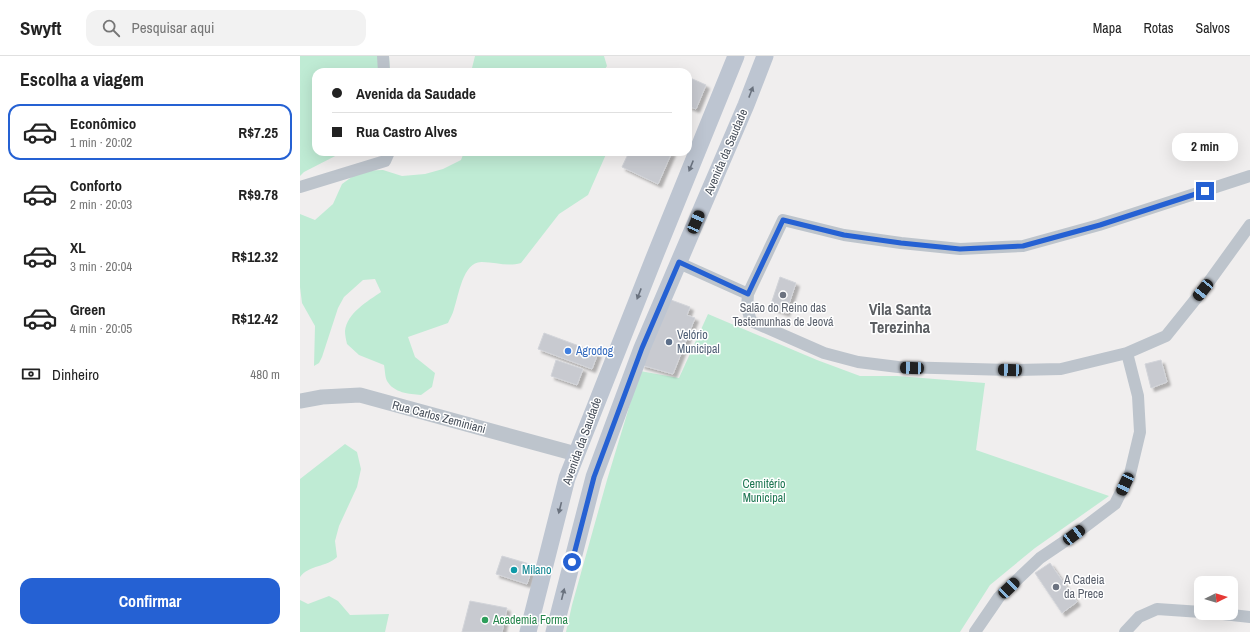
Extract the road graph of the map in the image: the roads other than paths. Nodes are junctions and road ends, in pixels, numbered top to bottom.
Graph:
1 (382, 56) edge
2 (736, 56) edge
3 (765, 56) edge
4 (384, 68) edge
5 (711, 117) junction
6 (736, 128) junction
7 (387, 156) edge
8 (1250, 176) edge
9 (300, 186) edge
10 (1250, 225) edge
11 (679, 262) junction
12 (748, 294) junction
13 (1127, 353) junction
14 (300, 401) edge
15 (576, 454) junction
16 (1194, 612) edge
17 (1238, 616) edge
18 (1250, 617) edge
19 (530, 624) edge
20 (555, 629) edge
21 (975, 632) edge
22 (1125, 632) edge

1 - 4 street
2 - 5 main road, Avenida da Saudade
6 -> 3 main road, Avenida da Saudade
5 - 6 main road
5 -> 15 main road, Avenida da Saudade
6 - 11 main road, Avenida da Saudade
7 - 9 street
8 - 12 street
10 - 13 street
11 - 12 street
20 -> 11 main road, Avenida da Saudade
12 - 13 street
13 - 21 street
14 - 15 street, Rua Carlos Zeminiani
15 -> 19 main road, Avenida da Saudade
16 - 22 street
17 - 18 street
19 - 20 main road

